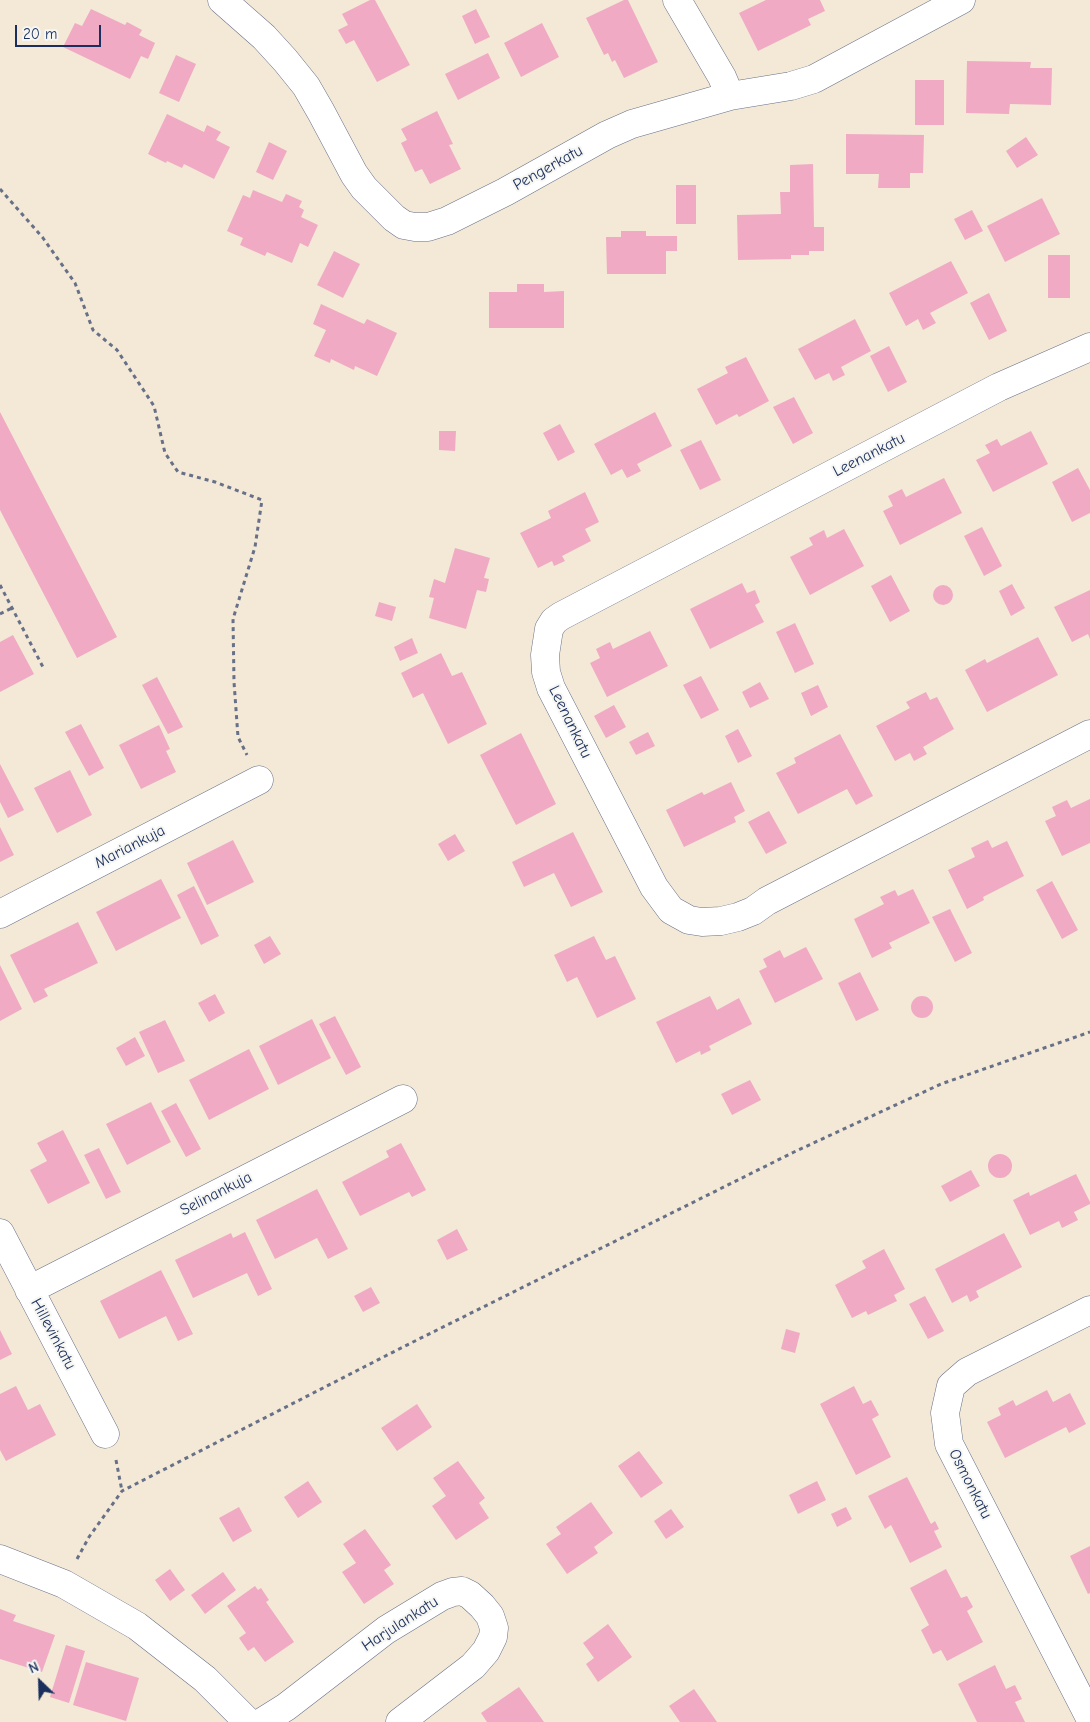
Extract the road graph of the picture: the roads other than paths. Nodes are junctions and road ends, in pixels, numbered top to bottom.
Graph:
1 (222, 0) edge
2 (677, 0) edge
3 (961, 0) edge
4 (730, 96) junction
5 (1090, 347) edge
6 (1090, 734) edge
7 (259, 780) road end
8 (0, 914) edge
9 (403, 1099) dead end
10 (0, 1233) edge
11 (29, 1290) junction
12 (1090, 1310) edge
13 (106, 1434) dead end
14 (0, 1559) edge
15 (1088, 1710) edge
16 (248, 1722) edge
17 (262, 1722) edge
18 (400, 1722) edge

1 - 4 street, Pengerkatu
2 - 4 street
3 - 4 street, Pengerkatu
5 - 6 street, Leenankatu
7 - 8 street, Mariankuja
9 - 11 street, Selinankuja
10 - 11 street, Hillevinkatu
11 - 13 street, Hillevinkatu
12 - 15 street, Osmonkatu
14 - 16 street
17 - 18 street, Harjulankatu

